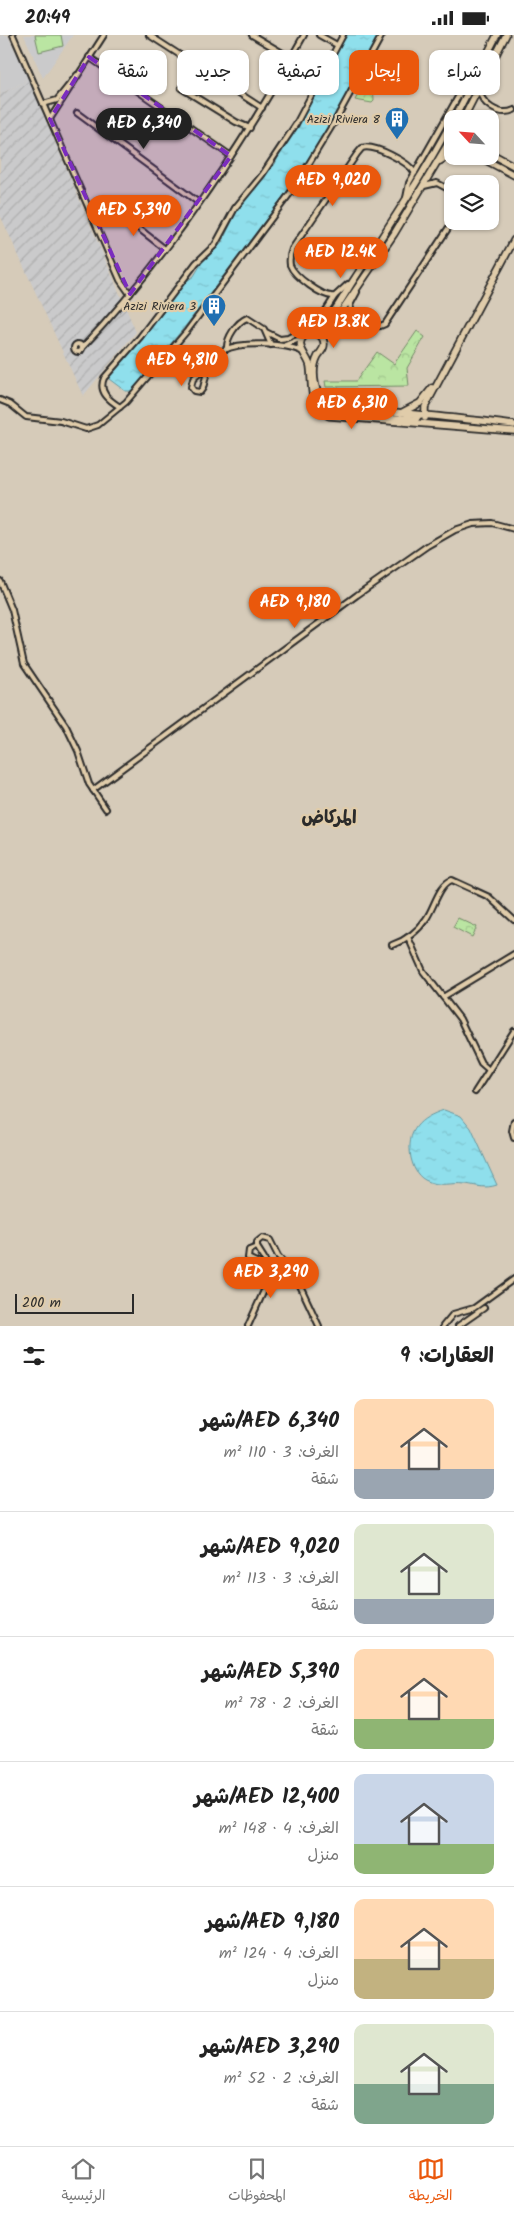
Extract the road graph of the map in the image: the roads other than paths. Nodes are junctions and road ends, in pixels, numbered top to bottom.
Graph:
1 (13, 35) edge
2 (104, 35) edge
3 (149, 35) edge
4 (252, 35) edge
5 (304, 35) edge
6 (319, 35) edge
7 (342, 35) edge
8 (382, 35) edge
9 (497, 35) edge
10 (506, 35) edge
11 (337, 45) junction
12 (277, 50) edge
13 (296, 50) edge
14 (490, 50) edge
15 (498, 50) edge
16 (89, 57) junction
17 (79, 73) junction
18 (192, 95) edge
19 (270, 95) edge
20 (459, 95) edge
21 (466, 95) edge
22 (476, 95) edge
23 (481, 95) edge
24 (43, 104) junction
25 (262, 108) junction
26 (458, 110) edge
27 (468, 110) edge
28 (514, 110) edge
29 (77, 113) dead end
30 (50, 119) junction
31 (250, 128) junction
32 (444, 138) edge
33 (444, 150) edge
34 (231, 156) junction
35 (444, 158) edge
36 (499, 158) edge
37 (438, 162) junction
38 (495, 165) edge
39 (514, 166) edge
40 (415, 173) junction
41 (514, 175) edge
42 (424, 186) junction
43 (444, 186) edge
44 (406, 200) junction
45 (199, 203) junction
46 (114, 209) dead end
47 (447, 230) edge
48 (514, 240) edge
49 (165, 249) junction
50 (357, 274) junction
51 (365, 277) junction
52 (130, 294) junction
53 (335, 296) junction
54 (314, 332) junction
55 (266, 333) junction
56 (302, 338) junction
57 (322, 338) junction
58 (271, 345) junction
59 (285, 345) junction
60 (82, 348) dead end
61 (227, 349) junction
62 (304, 353) junction
63 (319, 355) junction
64 (207, 367) junction
65 (440, 379) junction
66 (0, 400) edge
67 (120, 407) junction
68 (400, 413) junction
69 (422, 415) junction
70 (380, 421) junction
71 (514, 425) edge
72 (431, 426) junction
73 (514, 431) edge
74 (514, 529) edge
75 (0, 581) edge
76 (93, 790) junction
77 (106, 809) dead end
78 (514, 920) edge
79 (408, 937) junction
80 (392, 945) dead end
81 (514, 954) edge
82 (443, 997) junction
83 (514, 1031) edge
84 (489, 1070) junction
85 (475, 1092) dead end
86 (514, 1121) edge
87 (514, 1139) edge
88 (257, 1247) junction
89 (267, 1267) junction
90 (514, 1279) edge
91 (484, 1308) dead end
92 (248, 1326) edge
93 (319, 1326) edge
94 (443, 1326) edge
95 (458, 1326) edge

1 - 24 street
2 - 16 street
3 - 25 street
4 - 12 street
5 - 13 street
6 - 11 street
7 - 11 street
8 - 67 street
9 - 14 street
10 - 15 street
11 - 67 street
16 - 17 street
16 - 34 street
17 - 24 street
17 - 30 street
18 - 31 street
19 - 25 street
20 - 40 street
21 - 26 street
22 - 27 street
23 - 28 street
24 - 30 street
25 - 31 street
29 - 45 street
30 - 52 street
31 - 34 street
32 - 44 street
33 - 37 street
34 - 45 street
35 - 37 street
36 - 39 street
37 - 42 street
38 - 41 street
40 - 44 street
40 - 53 street
42 - 43 street
42 - 51 street
44 - 50 street
45 - 49 street
46 - 49 street
47 - 51 street
48 - 65 street
49 - 52 street
50 - 53 street
50 - 54 street
51 - 57 street
52 - 60 street
53 - 55 street
54 - 56 street
54 - 57 street
55 - 58 street
55 - 61 street
56 - 59 street
56 - 62 street
57 - 63 street
58 - 59 street
58 - 61 street
59 - 62 street
61 - 64 street
62 - 63 street
62 - 70 street
63 - 68 street
64 - 64 street
65 - 68 street
65 - 69 street
66 - 67 street
68 - 69 street
69 - 70 street
69 - 71 street
69 - 72 street
70 - 72 street
72 - 73 street
74 - 76 street
75 - 76 street
76 - 77 street
78 - 79 street
79 - 80 street
79 - 82 street
81 - 82 street
82 - 84 street
83 - 84 street
84 - 85 street
86 - 87 street
88 - 89 street
88 - 89 street
88 - 93 street
89 - 92 street
90 - 94 street
91 - 95 street

